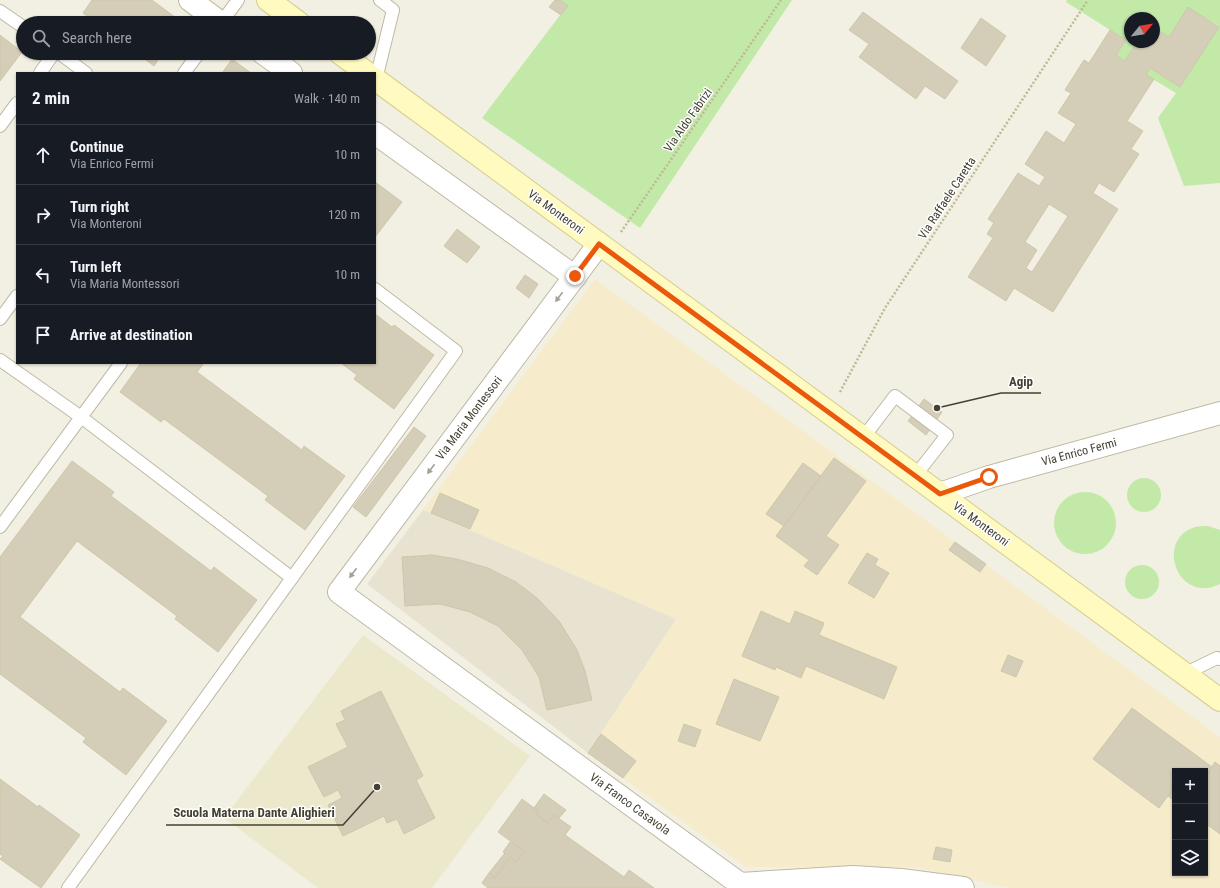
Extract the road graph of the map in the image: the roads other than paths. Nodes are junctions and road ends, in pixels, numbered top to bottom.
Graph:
1 (190, 0) edge
2 (238, 0) edge
3 (268, 0) edge
4 (380, 0) edge
5 (0, 10) edge
6 (212, 16) edge
7 (226, 16) edge
8 (290, 16) edge
9 (16, 22) edge
10 (49, 60) edge
11 (68, 60) edge
12 (194, 60) edge
13 (273, 60) edge
14 (350, 60) edge
15 (41, 72) edge
16 (85, 72) edge
17 (185, 72) edge
18 (290, 72) edge
19 (366, 72) edge
20 (374, 72) edge
21 (376, 79) edge
22 (16, 104) edge
23 (0, 126) edge
24 (376, 134) edge
25 (604, 247) junction
26 (575, 276) junction
27 (376, 290) edge
28 (16, 297) edge
29 (0, 319) edge
30 (0, 360) edge
31 (120, 364) edge
32 (1220, 414) edge
33 (81, 417) junction
34 (863, 438) junction
35 (915, 476) junction
36 (940, 494) junction
37 (0, 527) edge
38 (292, 578) junction
39 (339, 592) joint
40 (1220, 659) edge
41 (1184, 674) junction
42 (1220, 700) edge
43 (68, 888) edge
44 (963, 888) edge

1 - 6 street
2 - 7 lane
3 - 8 main road
4 - 20 lane
5 - 9 lane
10 - 15 lane
11 - 16 lane
12 - 17 lane
13 - 18 street
14 - 19 main road, Via Monteroni
21 - 25 main road, Via Monteroni
22 - 23 lane
24 - 26 street
25 - 26 street, Via Maria Montessori
25 - 34 main road, Via Monteroni
26 -> 39 street, Via Maria Montessori
27 - 38 lane
28 - 29 lane
30 - 33 lane
31 - 33 lane
32 - 36 street, Via Enrico Fermi
33 - 37 lane
33 - 38 lane
34 - 35 main road, Via Monteroni
34 - 35 lane
35 - 36 main road, Via Monteroni
36 - 41 main road, Via Monteroni
38 - 43 lane
39 - 44 street, Via Franco Casavola
40 - 41 lane
41 - 42 main road, Via Monteroni

